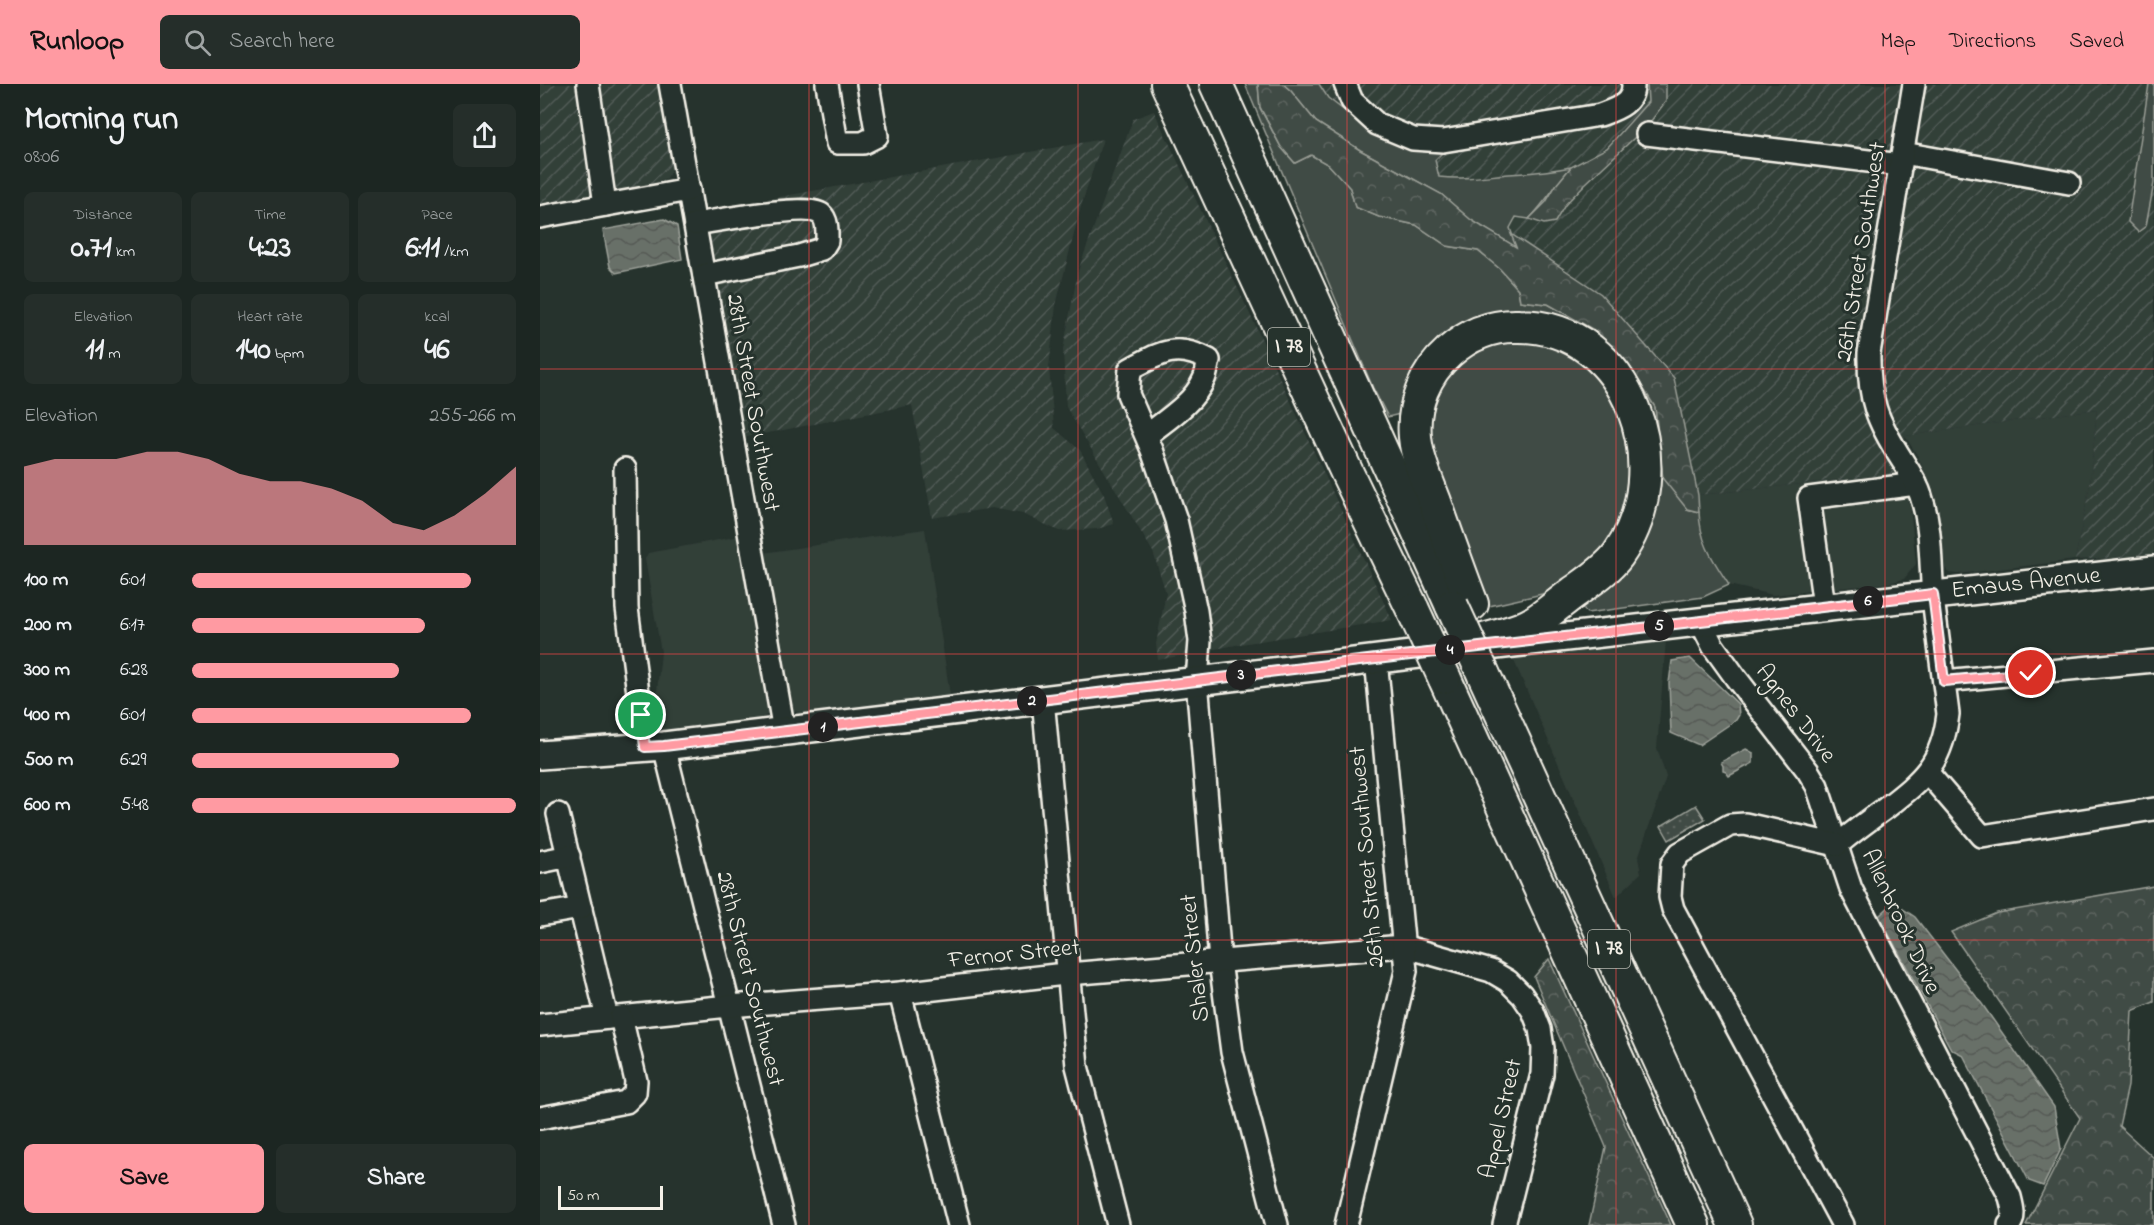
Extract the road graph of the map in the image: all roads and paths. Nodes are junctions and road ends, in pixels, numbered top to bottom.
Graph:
1 (588, 84) edge
2 (670, 84) edge
3 (827, 84) edge
4 (868, 84) edge
5 (1167, 84) edge
6 (1345, 84) edge
7 (1633, 84) edge
8 (1914, 84) edge
9 (1219, 90) edge
10 (1647, 134) dead end
11 (1902, 159) junction
12 (2069, 183) dead end
13 (689, 190) junction
14 (605, 205) junction
15 (540, 217) edge
16 (695, 224) junction
17 (704, 275) junction
18 (1146, 436) dead end
19 (625, 469) dead end
20 (1916, 484) junction
21 (2154, 570) edge
22 (1933, 594) junction
23 (1462, 605) junction
24 (1824, 606) junction
25 (1700, 621) junction
26 (1376, 659) junction
27 (2154, 661) edge
28 (1441, 664) junction
29 (1491, 672) junction
30 (1197, 680) junction
31 (1944, 681) junction
32 (1043, 699) junction
33 (784, 731) junction
34 (655, 746) junction
35 (540, 755) edge
36 (1927, 772) junction
37 (2154, 809) edge
38 (558, 814) dead end
39 (1837, 845) junction
40 (569, 856) junction
41 (540, 862) edge
42 (581, 908) junction
43 (540, 915) edge
44 (1403, 946) junction
45 (1220, 961) junction
46 (1491, 971) joint
47 (1070, 974) junction
48 (900, 993) junction
49 (729, 1006) junction
50 (614, 1018) junction
51 (540, 1025) edge
52 (540, 1118) edge
53 (784, 1225) edge
54 (960, 1225) edge
55 (1118, 1225) edge
56 (1277, 1225) edge
57 (1346, 1225) edge
58 (1504, 1225) edge
59 (1694, 1225) edge
60 (1735, 1225) edge
61 (1747, 1225) edge
62 (1842, 1225) edge
63 (2009, 1225) edge

1 - 14 street
2 - 13 street, 28th Street Southwest
3 - 4 street
5 - 28 highway, I 78, bridge
6 - 7 street
8 - 11 street, 26th Street Southwest
9 - 23 highway, I 78
10 - 11 street
11 - 12 street
11 - 20 street, 26th Street Southwest
13 - 14 street
13 - 16 street, 28th Street Southwest
14 - 15 street
16 - 17 street, 28th Street Southwest
16 - 17 street
17 - 33 street, 28th Street Southwest
18 - 30 street, Shaler Street
19 - 34 street, 28th Street Southwest
20 - 22 street, 26th Street Southwest
20 - 24 street
21 - 22 main road, Emaus Avenue
22 - 24 main road, Emaus Avenue
22 - 31 street, Allenbrook Drive
23 - 28 highway
23 - 29 highway, I 78, bridge
24 - 25 main road, Emaus Avenue
25 - 28 main road, Emaus Avenue
25 - 39 street, Agnes Drive
26 - 28 main road, Emaus Avenue
26 - 30 main road, Emaus Avenue
26 - 44 street, 26th Street Southwest
27 - 31 street
28 - 59 highway, I 78
29 - 60 highway, I 78
29 - 61 highway
30 - 32 main road, Emaus Avenue
30 - 45 street, Shaler Street
31 - 36 street, Allenbrook Drive
32 - 33 main road, Emaus Avenue
32 - 47 street
33 - 34 main road, Emaus Avenue
34 - 35 main road, Emaus Avenue
34 - 49 street, 28th Street Southwest
36 - 37 street
36 - 39 street, Allenbrook Drive
38 - 40 street
39 - 62 street
39 - 63 street, Allenbrook Drive
40 - 41 street
40 - 42 street
42 - 43 street
42 - 50 street
44 - 45 street, Fernor Street
44 - 46 street, Fernor Street
44 - 57 street, 26th Street Southwest
45 - 47 street, Fernor Street
45 - 56 street, Shaler Street
46 - 58 street, Appel Street
47 - 48 street, Fernor Street
47 - 55 street
48 - 49 street, Fernor Street
48 - 54 street
49 - 50 street, Fernor Street
49 - 53 street, 28th Street Southwest
50 - 51 street, Fernor Street
50 - 52 street

